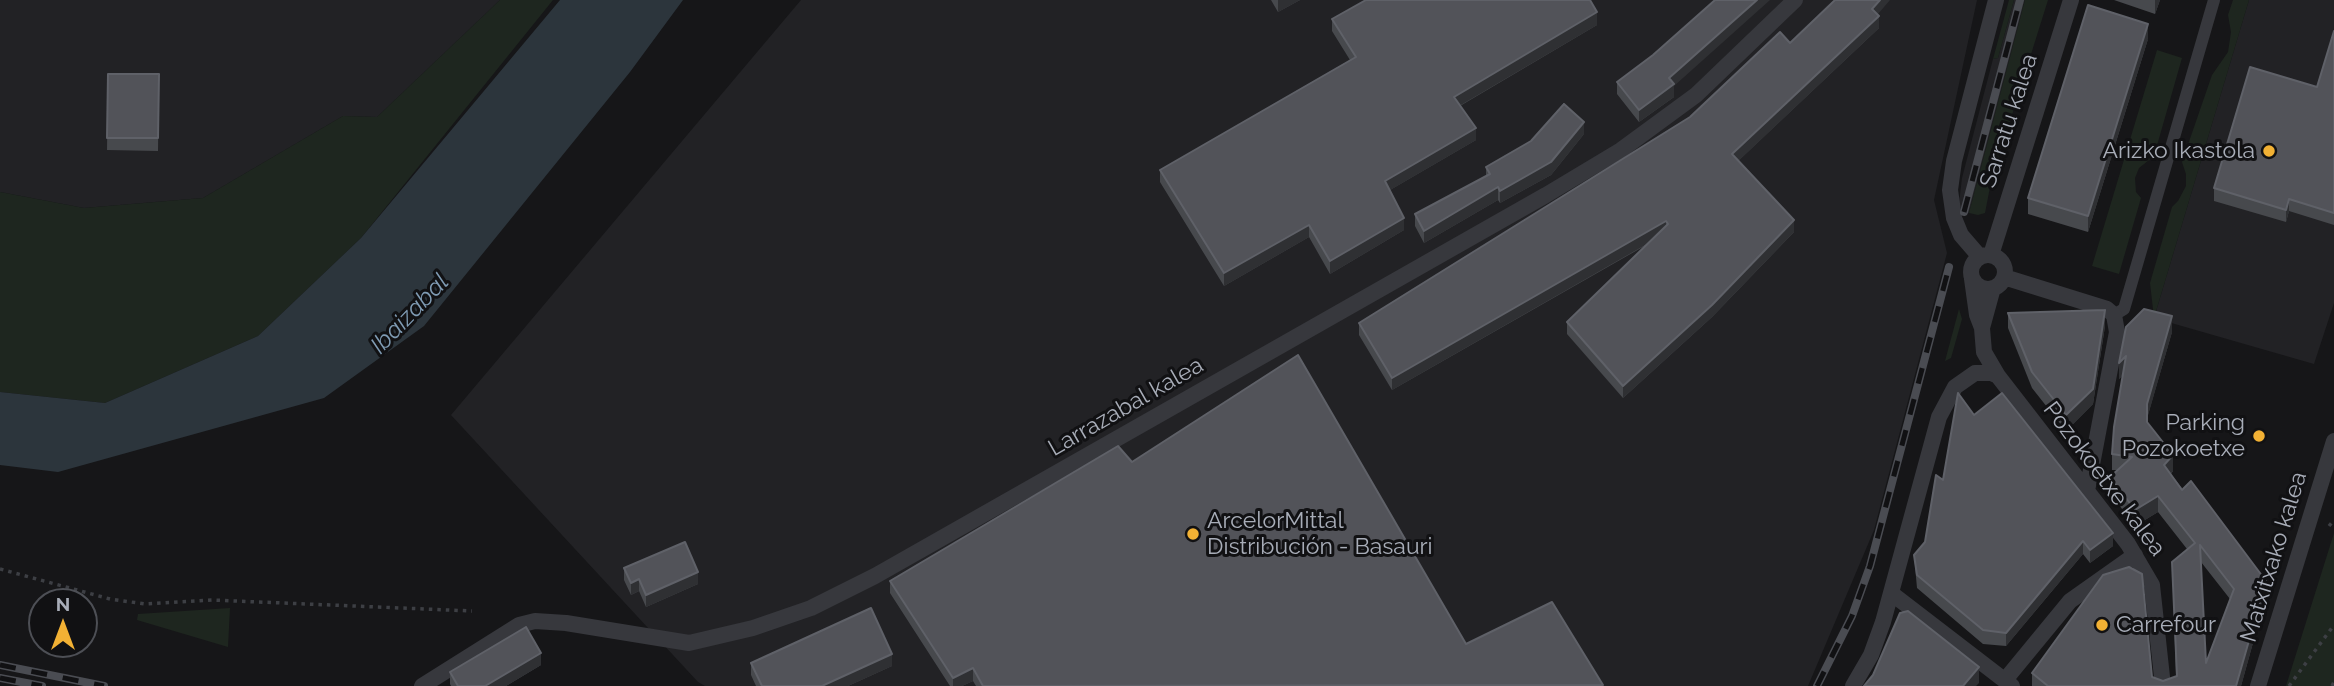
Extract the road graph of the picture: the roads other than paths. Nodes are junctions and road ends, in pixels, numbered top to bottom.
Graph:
1 (1795, 0) edge
2 (1996, 0) edge
3 (2071, 0) edge
4 (2214, 0) edge
5 (1985, 256) junction
6 (1972, 279) junction
7 (1999, 283) junction
8 (2114, 316) junction
9 (1982, 328) junction
10 (1984, 352) junction
11 (1975, 373) junction
12 (1998, 376) junction
13 (2334, 440) edge
14 (2087, 491) junction
15 (2134, 555) junction
16 (1891, 593) junction
17 (2008, 683) edge
18 (422, 686) edge
19 (1853, 686) edge
20 (2163, 686) edge
21 (2258, 686) edge

1 - 18 street, Larrazabal kalea
2 - 5 street
3 - 5 street, Sarratu kalea
4 - 8 street
5 - 6 street
5 - 7 street
6 - 7 street
6 - 9 street, Pozokoetxe kalea
7 - 8 street
7 - 9 street, Pozokoetxe kalea
8 - 14 street
9 - 10 street, Pozokoetxe kalea
10 - 11 street, Pozokoetxe kalea
10 - 12 street, Pozokoetxe kalea
11 - 12 street
11 - 16 street
12 - 14 street, Pozokoetxe kalea
13 - 21 street, Matxitxako kalea
14 - 15 street, Pozokoetxe kalea
15 - 17 street
15 - 20 street, Pozokoetxe kalea
16 - 17 street
16 - 19 street

